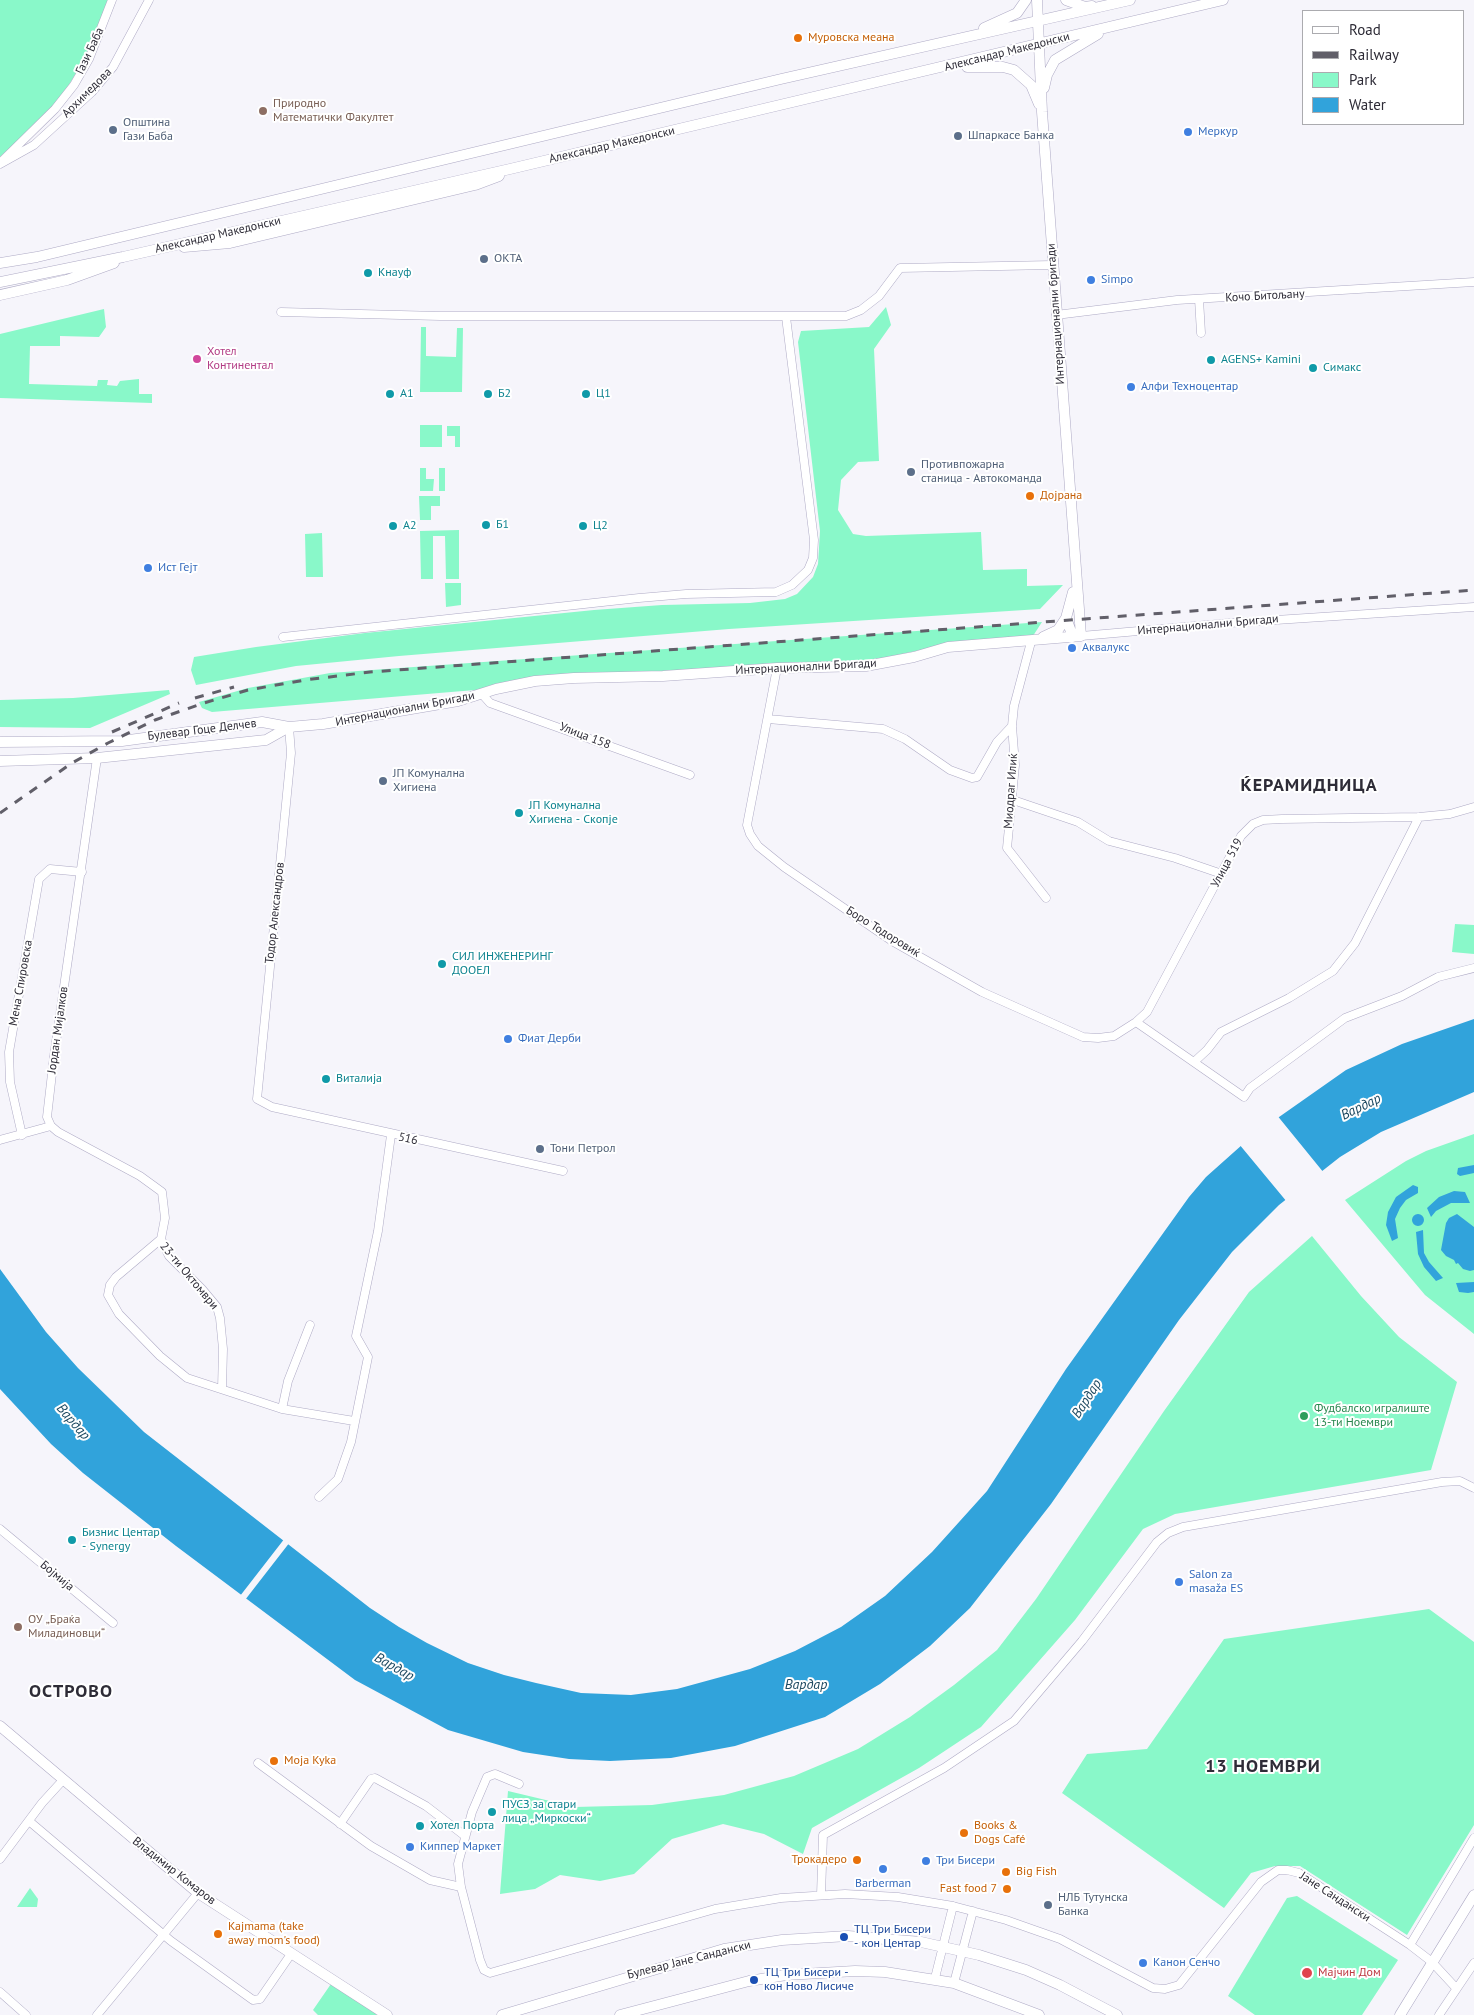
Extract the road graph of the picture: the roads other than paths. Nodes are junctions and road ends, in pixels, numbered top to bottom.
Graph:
1 (112, 0) edge
2 (149, 0) edge
3 (1026, 0) edge
4 (1038, 0) edge
5 (1066, 0) edge
6 (1223, 0) edge
7 (1125, 1) edge
8 (1038, 21) junction
9 (1112, 26) junction
10 (965, 37) junction
11 (1039, 44) junction
12 (929, 71) junction
13 (1041, 98) junction
14 (1042, 112) junction
15 (0, 164) edge
16 (123, 257) junction
17 (0, 263) edge
18 (1052, 265) junction
19 (0, 282) edge
20 (1474, 282) edge
21 (0, 295) edge
22 (1199, 300) junction
23 (281, 312) dead end
24 (1056, 315) junction
25 (786, 317) junction
26 (1201, 333) dead end
27 (1075, 584) junction
28 (1474, 607) edge
29 (1066, 618) junction
30 (282, 637) dead end
31 (1077, 637) junction
32 (1032, 642) junction
33 (776, 668) junction
34 (482, 694) junction
35 (768, 719) junction
36 (1012, 726) junction
37 (289, 727) junction
38 (0, 742) edge
39 (97, 758) junction
40 (0, 761) edge
41 (690, 776) dead end
42 (1013, 800) junction
43 (1474, 807) edge
44 (1419, 817) junction
45 (82, 872) junction
46 (1222, 874) junction
47 (1046, 898) dead end
48 (1474, 968) edge
49 (1136, 1022) junction
50 (1194, 1062) junction
51 (257, 1099) joint
52 (51, 1126) junction
53 (22, 1135) junction
54 (391, 1135) junction
55 (0, 1140) edge
56 (563, 1171) dead end
57 (162, 1239) junction
58 (310, 1325) dead end
59 (222, 1389) junction
60 (282, 1409) junction
61 (354, 1421) junction
62 (1474, 1488) edge
63 (319, 1497) dead end
64 (0, 1529) edge
65 (113, 1623) dead end
66 (0, 1726) edge
67 (258, 1763) dead end
68 (63, 1780) junction
69 (519, 1784) dead end
70 (29, 1821) junction
71 (340, 1824) junction
72 (465, 1836) junction
73 (1474, 1838) edge
74 (0, 1859) edge
75 (461, 1887) junction
76 (198, 1893) junction
77 (821, 1895) junction
78 (1474, 1895) edge
79 (953, 1906) junction
80 (974, 1911) junction
81 (164, 1935) junction
82 (1410, 1945) junction
83 (942, 1946) junction
84 (962, 1951) junction
85 (291, 1954) junction
86 (1432, 1962) junction
87 (1474, 1962) edge
88 (935, 1978) junction
89 (954, 1983) junction
90 (1456, 1988) junction
91 (0, 1992) edge
92 (381, 2013) edge
93 (26, 2015) edge
94 (97, 2015) edge
95 (502, 2015) edge
96 (620, 2015) edge
97 (1038, 2015) edge
98 (1117, 2015) edge
99 (1400, 2015) edge
100 (1439, 2015) edge

1 - 15 street, Гази Баба
2 - 15 street, Архимедова
3 - 10 street
4 - 8 street, Интернационални бригади
5 - 7 street
6 - 9 street, Александар Македонски
7 - 8 street, Александар Македонски
8 - 10 street, Александар Македонски
8 - 11 street, Интернационални бригади
9 - 11 street, Александар Македонски
9 - 13 street
10 - 17 street, Александар Македонски
11 - 12 street, Александар Македонски
11 - 13 street, Интернационални бригади
12 - 14 street
12 - 16 street, Александар Македонски
13 - 14 street, Интернационални бригади
14 - 18 street, Интернационални бригади
16 - 19 street, Александар Македонски
16 - 21 street
18 - 24 street, Интернационални бригади
18 - 25 street
20 - 22 street, Кочо Битољану
22 - 24 street, Кочо Битољану
22 - 26 street
23 - 25 street
24 - 27 street, Интернационални бригади
25 - 30 street
27 - 29 street, Интернационални бригади
27 - 31 street, Интернационални бригади
28 - 31 street, Интернационални Бригади
29 - 31 street
29 - 32 street
31 - 32 street, Интернационални Бригади
32 - 33 street, Интернационални Бригади
32 - 36 street, Миодраг Илиќ
33 - 34 street, Интернационални Бригади
33 - 35 street, Боро Тодоровиќ
34 - 37 street, Интернационални Бригади
34 - 41 street, Улица 158
35 - 36 street
35 - 49 street, Боро Тодоровиќ
36 - 42 street, Миодраг Илиќ
37 - 38 street, Булевар Гоце Делчев
37 - 39 street, Булевар Гоце Делчев
37 - 51 street, Тодор Александров
39 - 40 street, Булевар Гоце Делчев
39 - 45 street, Јордан Мијалков
42 - 46 street
42 - 47 street, Миодраг Илиќ
43 - 44 street, Улица 519
44 - 46 street, Улица 519
44 - 50 street
45 - 52 street, Јордан Мијалков
45 - 53 street, Мена Спировска
46 - 49 street, Улица 519
48 - 50 street
49 - 50 street
51 - 54 street, 516
52 - 53 street
52 - 57 street
53 - 55 street
54 - 56 street, 516
54 - 61 street
57 - 59 street, 23-ти Октомври
57 - 59 street, 23-ти Октомври
58 - 60 street
59 - 60 street, 23-ти Октомври
60 - 61 street, 23-ти Октомври
61 - 63 street
62 - 77 street
64 - 65 street, Бојмија
66 - 68 street, Владимир Комаров
67 - 71 street
68 - 70 street
68 - 76 street, Владимир Комаров
69 - 72 street
70 - 74 street
70 - 81 street
71 - 72 street
71 - 75 street
72 - 75 street
73 - 82 street
75 - 77 street, Јане Сандански
76 - 81 street
76 - 85 street, Владимир Комаров
77 - 79 street, Јане Сандански
78 - 86 street
79 - 80 street, Јане Сандански
79 - 83 street
80 - 82 street, Јане Сандански
80 - 84 street
81 - 85 street
81 - 94 street
82 - 86 street, Јане Сандански
83 - 84 street, Булевар Јане Сандански
83 - 88 street
83 - 95 street, Булевар Јане Сандански
84 - 89 street
84 - 98 street, Булевар Јане Сандански
85 - 92 street, Владимир Комаров
86 - 90 street, Јане Сандански
86 - 99 street
87 - 90 street
88 - 89 street
88 - 96 street
89 - 97 street
90 - 100 street
91 - 93 street

